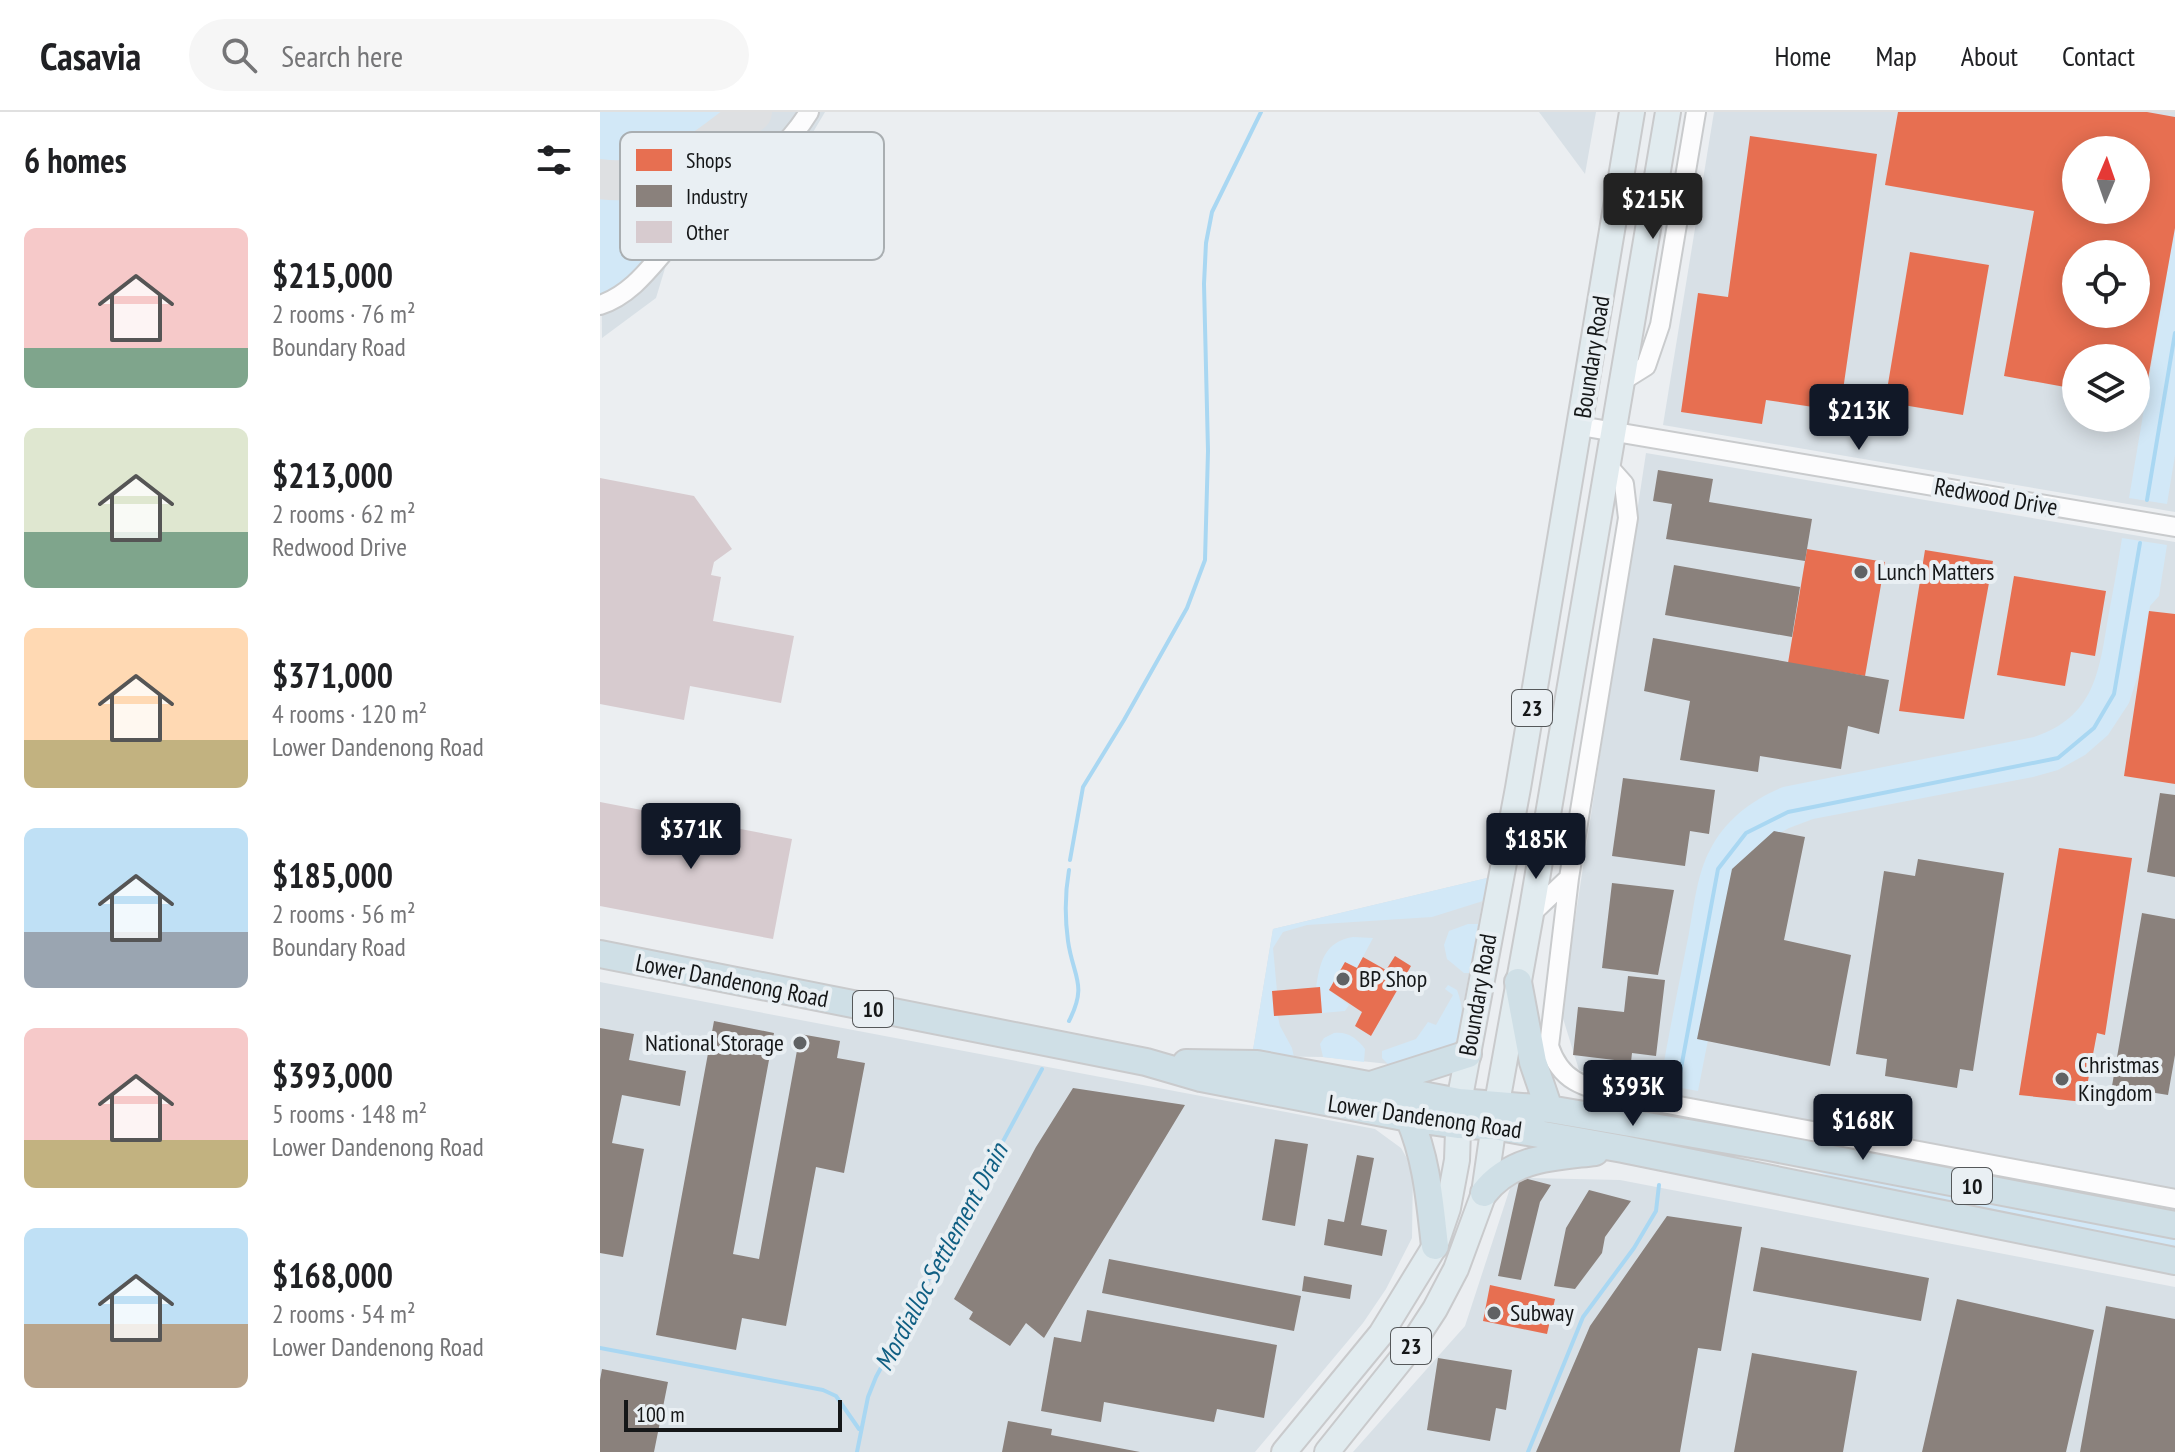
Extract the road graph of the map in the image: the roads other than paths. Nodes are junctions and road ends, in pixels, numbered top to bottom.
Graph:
1 (809, 112) edge
2 (1632, 112) edge
3 (1668, 112) edge
4 (1696, 112) edge
5 (797, 132) edge
6 (656, 260) edge
7 (600, 305) edge
8 (1622, 381) junction
9 (1580, 426) junction
10 (1614, 431) junction
11 (1608, 466) junction
12 (2175, 527) edge
13 (1569, 878) junction
14 (1531, 914) junction
15 (600, 954) edge
16 (1518, 982) junction
17 (1468, 1054) junction
18 (1146, 1062) junction
19 (1370, 1085) junction
20 (1643, 1099) junction
21 (1549, 1109) junction
22 (1459, 1114) junction
23 (1495, 1115) junction
24 (1409, 1118) junction
25 (1603, 1119) junction
26 (1623, 1149) junction
27 (1484, 1193) junction
28 (2175, 1199) edge
29 (2175, 1225) edge
30 (1435, 1246) junction
31 (2175, 1261) edge
32 (1332, 1449) edge
33 (1284, 1452) edge

1 - 5 street
2 - 9 main road, Boundary Road / 23
3 - 8 main road, Boundary Road / 23
4 - 8 street
6 - 7 street
8 - 10 main road, Boundary Road / 23
9 - 10 street, Redwood Drive
9 - 17 main road, Boundary Road / 23
10 - 11 main road, Boundary Road / 23
10 - 12 street, Redwood Drive
11 - 13 street
11 - 14 main road, Boundary Road / 23
13 - 14 street, Boundary Road
13 - 20 street
14 - 16 main road, Boundary Road / 23
15 - 18 highway, Lower Dandenong Road / 10
16 - 21 highway
16 - 23 main road, Boundary Road / 23
17 - 19 highway
17 - 22 main road, Boundary Road / 23
18 - 19 highway, Lower Dandenong Road / 10
18 - 24 highway, Lower Dandenong Road / 10
19 - 22 highway, Lower Dandenong Road / 10
20 - 25 street
20 - 28 street
21 - 23 highway, Lower Dandenong Road / 10
21 - 25 highway, Lower Dandenong Road / 10
22 - 23 highway, Lower Dandenong Road / 10
22 - 24 highway, Lower Dandenong Road / 10
22 - 30 main road, Boundary Road / 23
23 - 26 highway, Lower Dandenong Road / 10
23 - 27 main road, Boundary Road / 23
24 - 30 highway
25 - 29 highway, Lower Dandenong Road / 10
26 - 27 highway
26 - 31 highway, Lower Dandenong Road / 10
27 - 32 main road, Boundary Road / 23
30 - 33 main road, Boundary Road / 23

